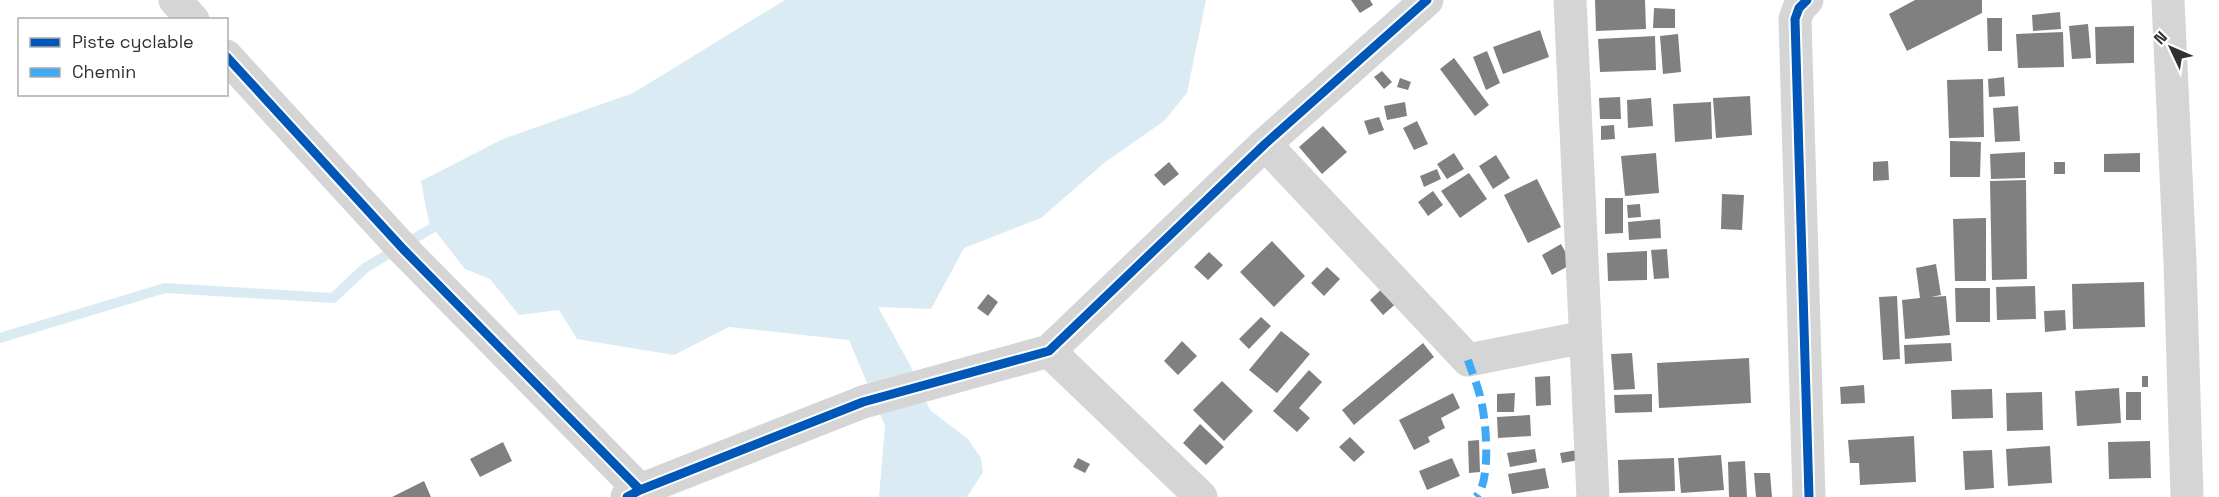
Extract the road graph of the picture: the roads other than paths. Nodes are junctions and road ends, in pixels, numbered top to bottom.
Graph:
1 (175, 0) edge
2 (1427, 0) edge
3 (1570, 0) edge
4 (1807, 0) edge
5 (2168, 0) edge
6 (191, 18) edge
7 (228, 58) edge
8 (1265, 144) junction
9 (1585, 337) junction
10 (1049, 351) junction
11 (633, 494) edge
12 (1201, 497) edge
13 (1593, 497) edge
14 (1809, 497) edge
15 (2187, 497) edge

1 - 6 street
2 - 8 street
3 - 9 street
4 - 14 street
5 - 15 street
7 - 11 street
8 - 9 street
8 - 10 street
9 - 13 street
10 - 11 street
10 - 12 street

